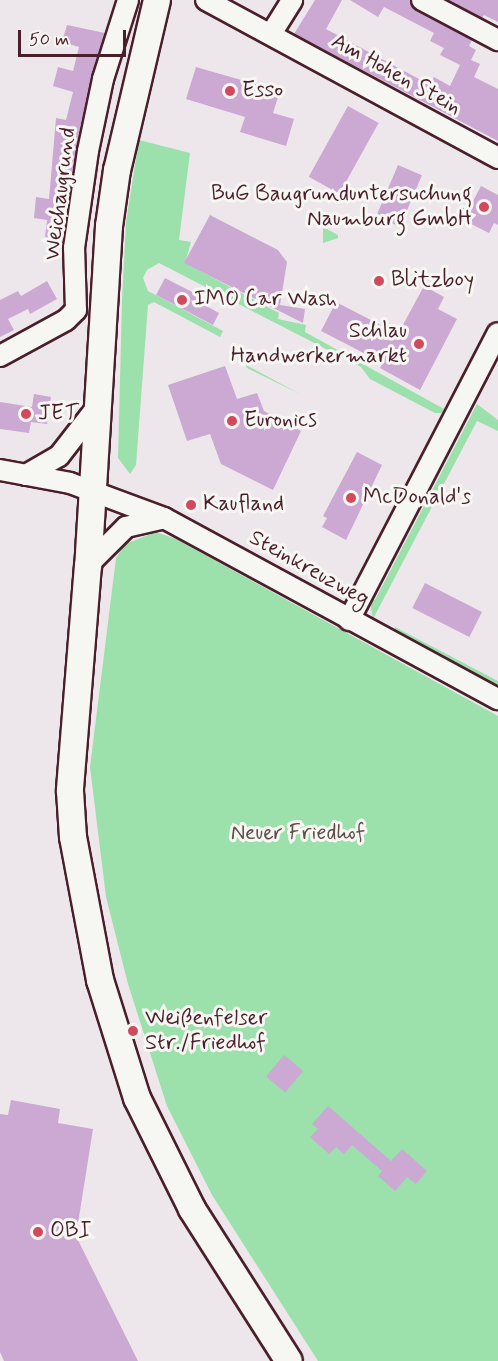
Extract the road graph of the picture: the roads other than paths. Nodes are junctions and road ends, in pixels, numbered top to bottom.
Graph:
1 (128, 0) edge
2 (158, 0) edge
3 (206, 0) edge
4 (292, 0) edge
5 (422, 0) edge
6 (271, 34) junction
7 (498, 40) edge
8 (498, 158) edge
9 (498, 333) edge
10 (0, 356) edge
11 (98, 404) junction
12 (0, 471) edge
13 (26, 475) junction
14 (93, 490) junction
15 (164, 518) junction
16 (88, 565) junction
17 (349, 620) junction
18 (498, 699) edge
19 (289, 1361) edge

1 - 10 street, Weichaugrund
2 - 11 main road
3 - 6 street, Am Hohen Stein
4 - 6 street
5 - 7 street
6 - 8 street, Am Hohen Stein
9 - 17 street
11 - 13 street
11 - 14 main road
12 - 13 street, Steinkreuzweg
13 - 14 street, Steinkreuzweg
14 - 15 street, Steinkreuzweg
14 - 16 main road
15 - 16 street
15 - 17 street, Steinkreuzweg
16 - 19 main road
17 - 18 street, Steinkreuzweg

